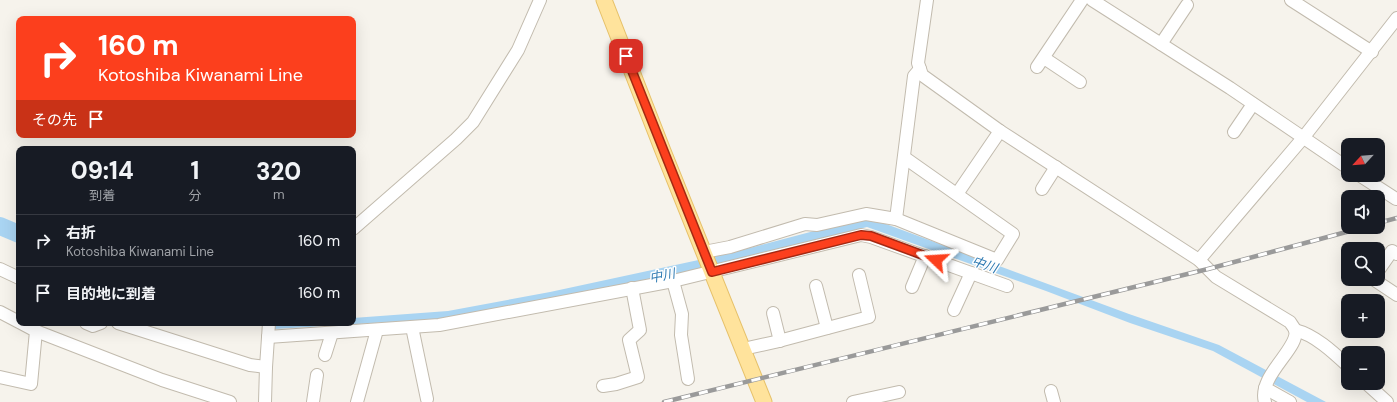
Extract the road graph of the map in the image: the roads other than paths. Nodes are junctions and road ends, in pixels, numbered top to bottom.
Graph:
1 (540, 0) edge
2 (604, 0) edge
3 (927, 0) edge
4 (1082, 0) edge
5 (1092, 0) edge
6 (1291, 0) edge
7 (1187, 5) dead end
8 (1397, 18) edge
9 (1161, 44) junction
10 (1372, 52) junction
11 (920, 69) junction
12 (1080, 82) dead end
13 (1253, 104) junction
14 (1000, 131) junction
15 (1234, 132) dead end
16 (1303, 138) junction
17 (905, 158) junction
18 (1341, 163) edge
19 (1056, 167) junction
20 (1370, 182) edge
21 (1042, 189) dead end
22 (957, 194) junction
23 (1396, 199) edge
24 (896, 219) junction
25 (836, 222) junction
26 (356, 226) edge
27 (840, 238) junction
28 (1397, 254) edge
29 (925, 256) junction
30 (1199, 260) junction
31 (1385, 260) edge
32 (707, 262) junction
33 (0, 269) edge
34 (971, 273) junction
35 (859, 275) dead end
36 (16, 277) edge
37 (673, 281) junction
38 (816, 286) dead end
39 (1007, 286) dead end
40 (1384, 286) edge
41 (912, 287) dead end
42 (632, 288) junction
43 (1397, 295) edge
44 (954, 310) dead end
45 (0, 312) edge
46 (773, 313) dead end
47 (16, 320) edge
48 (27, 326) edge
49 (127, 326) edge
50 (269, 326) edge
51 (412, 327) junction
52 (827, 328) junction
53 (377, 330) junction
54 (1295, 330) junction
55 (36, 331) junction
56 (332, 333) junction
57 (268, 337) junction
58 (780, 341) junction
59 (743, 349) junction
60 (325, 355) dead end
61 (1341, 359) edge
62 (266, 367) junction
63 (317, 375) dead end
64 (0, 377) edge
65 (688, 379) dead end
66 (1266, 385) junction
67 (603, 386) dead end
68 (1373, 390) edge
69 (899, 392) dead end
70 (427, 399) dead end
71 (1382, 400) edge
72 (230, 402) edge
73 (265, 402) edge
74 (313, 402) edge
75 (357, 402) edge
76 (764, 402) edge
77 (853, 402) edge
78 (1265, 402) edge
79 (1290, 402) edge

1 - 26 street
2 - 32 main road
3 - 11 street
4 - 12 street
5 - 9 street
6 - 10 street
7 - 9 street
8 - 10 street
9 - 13 street
10 - 16 street
11 - 14 street
11 - 17 street
13 - 15 street
13 - 16 street
14 - 19 street
14 - 22 street
16 - 18 street
16 - 30 street
17 - 22 street
17 - 24 street
19 - 21 street
19 - 30 street
20 - 23 street
22 - 24 street
24 - 25 street
25 - 27 street
25 - 32 street
27 - 29 street
27 - 32 street
28 - 31 street
29 - 34 street
29 - 41 street
30 - 54 street
32 - 37 street
32 - 59 main road
33 - 36 street
34 - 39 street
34 - 44 street
35 - 52 street
37 - 42 street
37 - 65 street
38 - 52 street
40 - 43 street
42 - 51 street
42 - 67 street
45 - 47 street
46 - 58 street
48 - 55 street
49 - 62 street
50 - 57 street
51 - 53 street
51 - 70 street
52 - 58 street
53 - 56 street
53 - 75 street
54 - 61 street
54 - 66 street
55 - 64 street
55 - 72 street
56 - 57 street
56 - 60 street
57 - 62 street
58 - 59 street
59 - 76 main road
62 - 73 street
63 - 74 street
66 - 78 street
66 - 79 street
68 - 71 street
69 - 77 street

